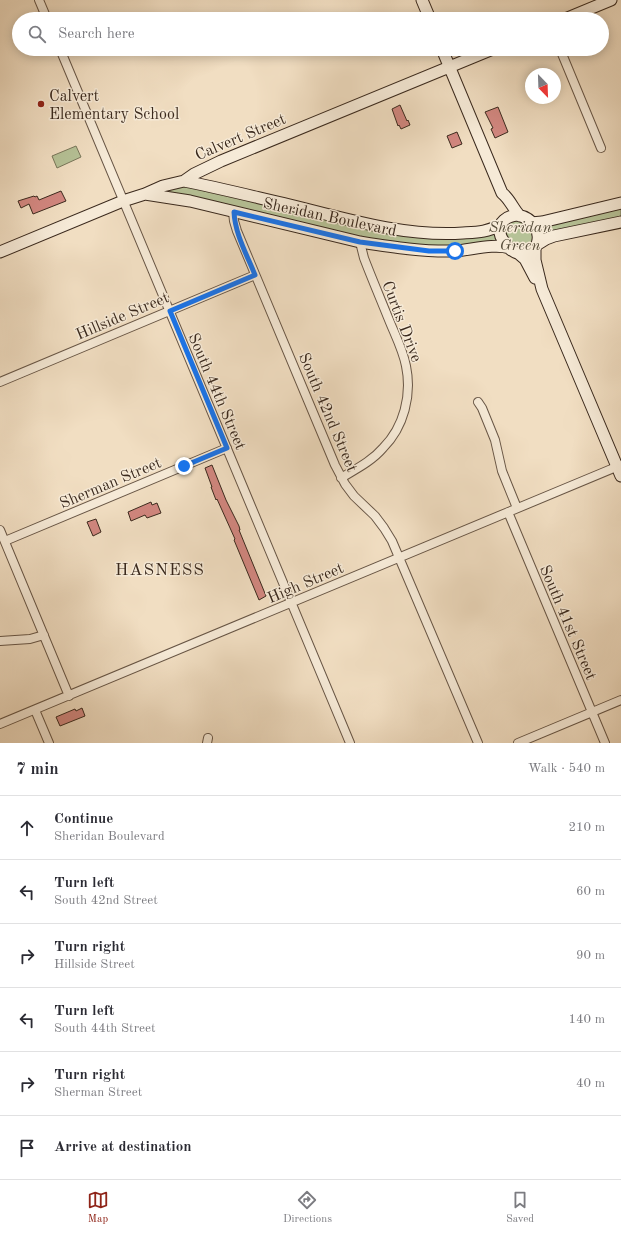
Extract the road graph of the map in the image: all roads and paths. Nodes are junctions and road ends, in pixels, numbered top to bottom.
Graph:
1 (39, 0) edge
2 (422, 0) edge
3 (611, 0) edge
4 (44, 12) edge
5 (427, 12) edge
6 (582, 12) edge
7 (63, 56) edge
8 (445, 56) edge
9 (477, 56) edge
10 (563, 56) edge
11 (449, 68) junction
12 (601, 148) dead end
13 (184, 181) junction
14 (502, 192) junction
15 (144, 194) junction
16 (123, 201) junction
17 (621, 203) edge
18 (234, 212) junction
19 (520, 216) junction
20 (621, 222) edge
21 (502, 223) junction
22 (531, 223) junction
23 (360, 242) junction
24 (537, 247) junction
25 (514, 251) junction
26 (0, 252) edge
27 (255, 275) junction
28 (542, 289) junction
29 (170, 311) junction
30 (0, 382) edge
31 (478, 402) dead end
32 (227, 448) junction
33 (620, 469) edge
34 (341, 478) junction
35 (518, 508) junction
36 (508, 512) junction
37 (0, 530) edge
38 (5, 541) junction
39 (400, 557) junction
40 (291, 602) junction
41 (44, 635) junction
42 (0, 641) edge
43 (69, 696) junction
44 (621, 700) edge
45 (35, 710) junction
46 (592, 712) junction
47 (0, 724) edge
48 (49, 743) edge
49 (350, 743) edge
50 (478, 743) edge
51 (518, 743) edge
52 (605, 743) edge

1 - 4 street
2 - 5 main road
3 - 6 main road
7 - 16 street, South 44th Street
8 - 11 main road
9 - 11 main road, Calvert Street
10 - 12 street
11 - 13 main road, Calvert Street
11 - 14 main road
13 - 15 main road, Calvert Street
13 - 21 main road, Sheridan Boulevard
14 - 19 main road
14 - 21 main road
15 - 16 main road, Calvert Street
15 - 18 main road, Sheridan Boulevard
16 - 26 main road, Calvert Street
16 - 29 street, South 44th Street
17 - 22 main road
18 - 23 main road, Sheridan Boulevard
18 - 27 street, South 42nd Street
19 - 21 main road
19 - 22 main road
20 - 24 main road
21 - 25 main road
22 - 24 main road
23 - 25 main road, Sheridan Boulevard
23 - 34 street, Curtis Drive
24 - 25 main road
24 - 28 main road
25 - 28 main road
27 - 29 street, Hillside Street
27 - 34 street, South 42nd Street
28 - 33 main road
29 - 30 street, Hillside Street
29 - 32 street, South 44th Street
31 - 35 street
32 - 38 street, Sherman Street
32 - 40 street, South 44th Street
33 - 35 street, High Street
34 - 39 street, South 42nd Street
35 - 36 street, High Street
36 - 39 street, High Street
36 - 46 street, South 41st Street
37 - 38 street
38 - 41 street
39 - 40 street, High Street
39 - 50 street, South 42nd Street
40 - 43 street, High Street
40 - 49 street, South 44th Street
41 - 42 street
41 - 43 street
43 - 45 street, High Street
44 - 46 street
45 - 47 street, High Street
45 - 48 street
46 - 51 street
46 - 52 street, South 41st Street

